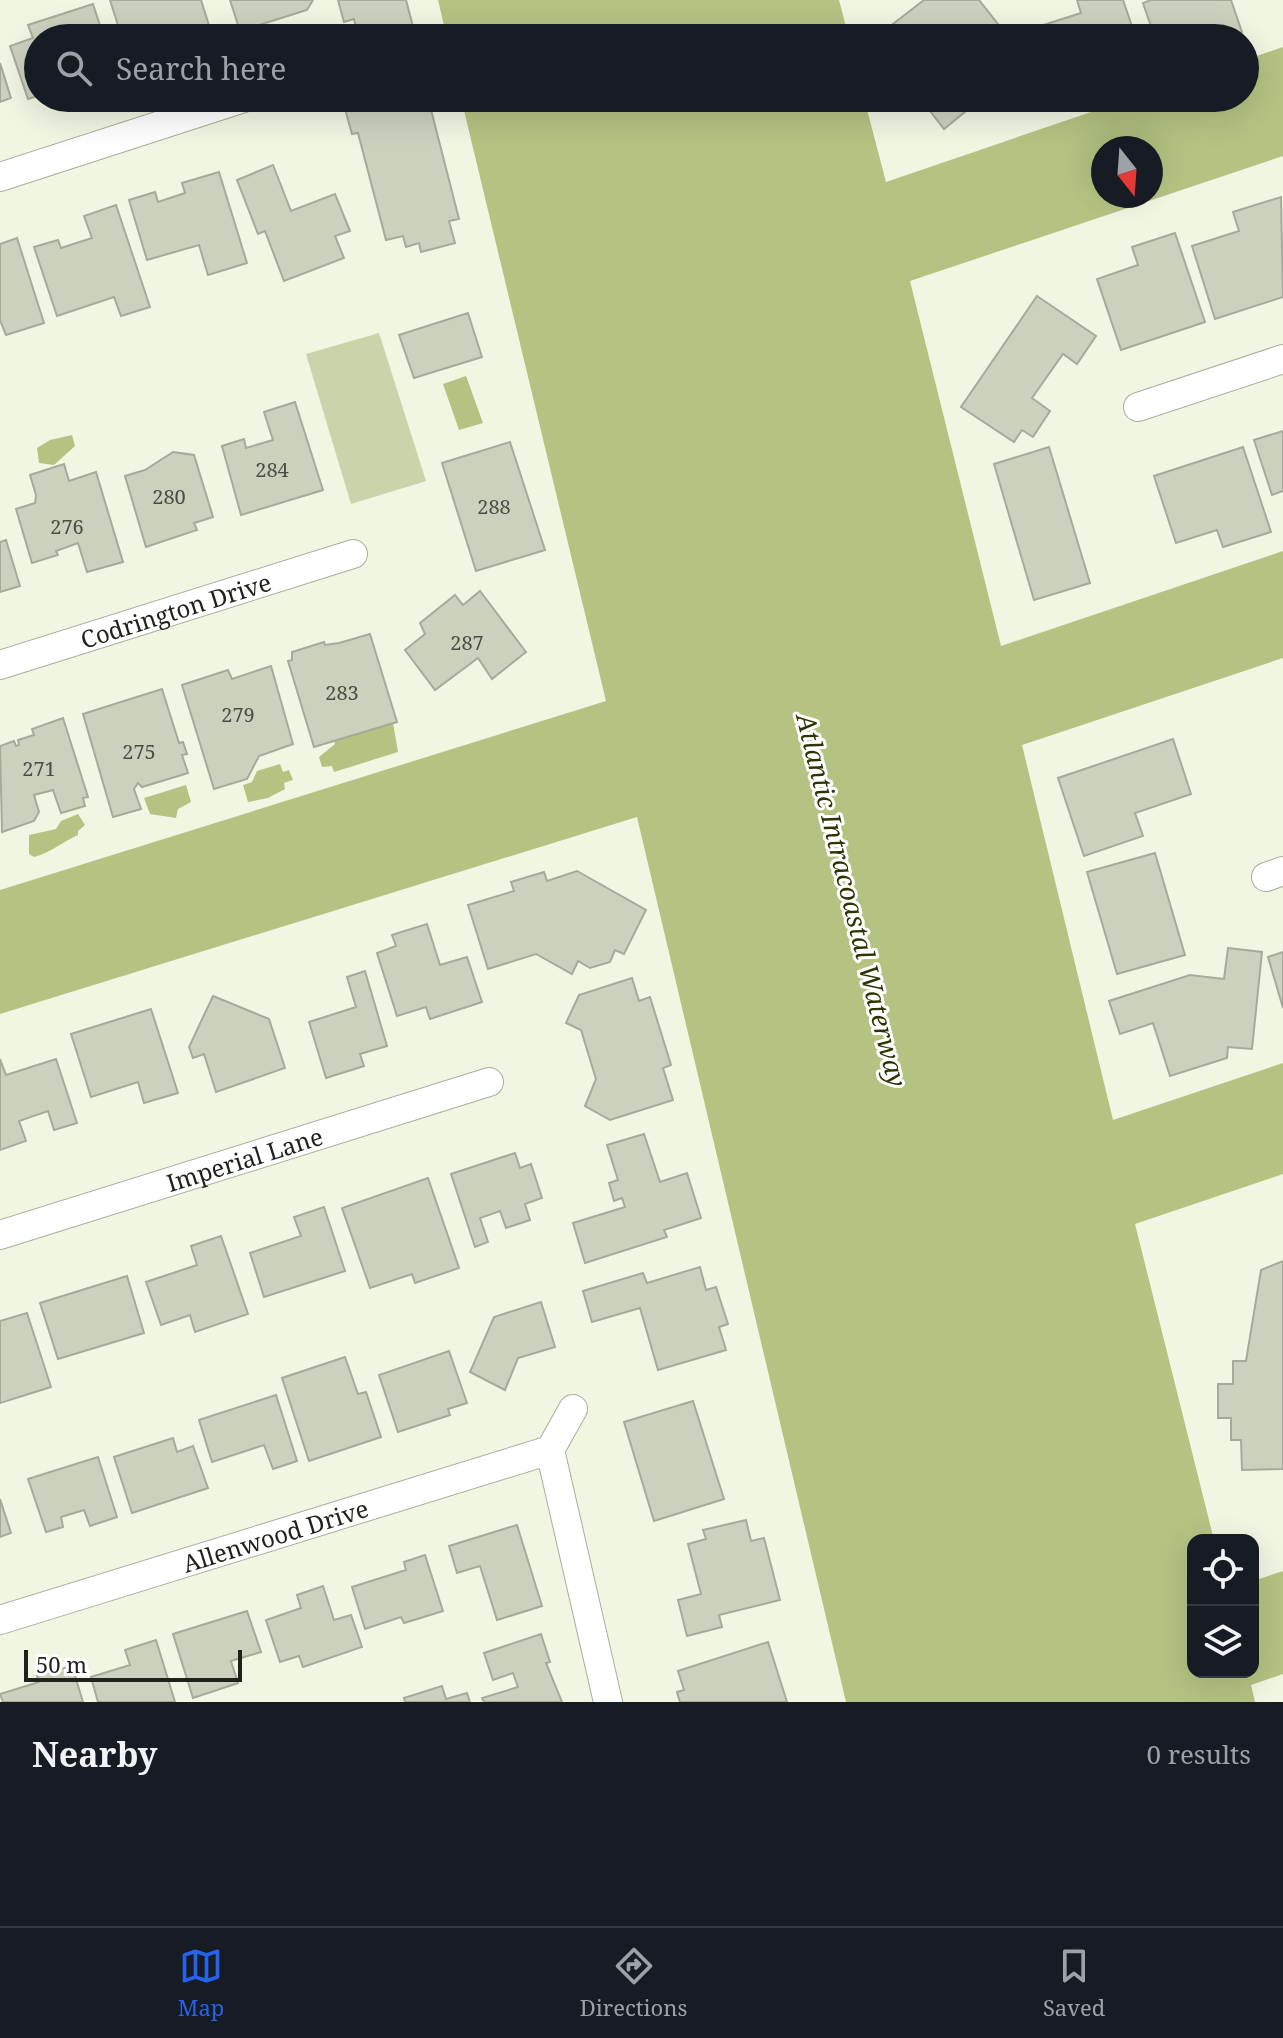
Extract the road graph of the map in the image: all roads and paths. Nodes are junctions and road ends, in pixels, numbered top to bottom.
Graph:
1 (201, 112) edge
2 (0, 177) edge
3 (1283, 359) edge
4 (1138, 407) dead end
5 (353, 554) dead end
6 (0, 665) edge
7 (489, 1082) dead end
8 (0, 1235) edge
9 (573, 1409) dead end
10 (550, 1450) junction
11 (0, 1620) edge
12 (608, 1702) edge

1 - 2 street
3 - 4 street
5 - 6 street, Codrington Drive
7 - 8 street, Imperial Lane
9 - 10 street
10 - 11 street, Allenwood Drive
10 - 12 street

